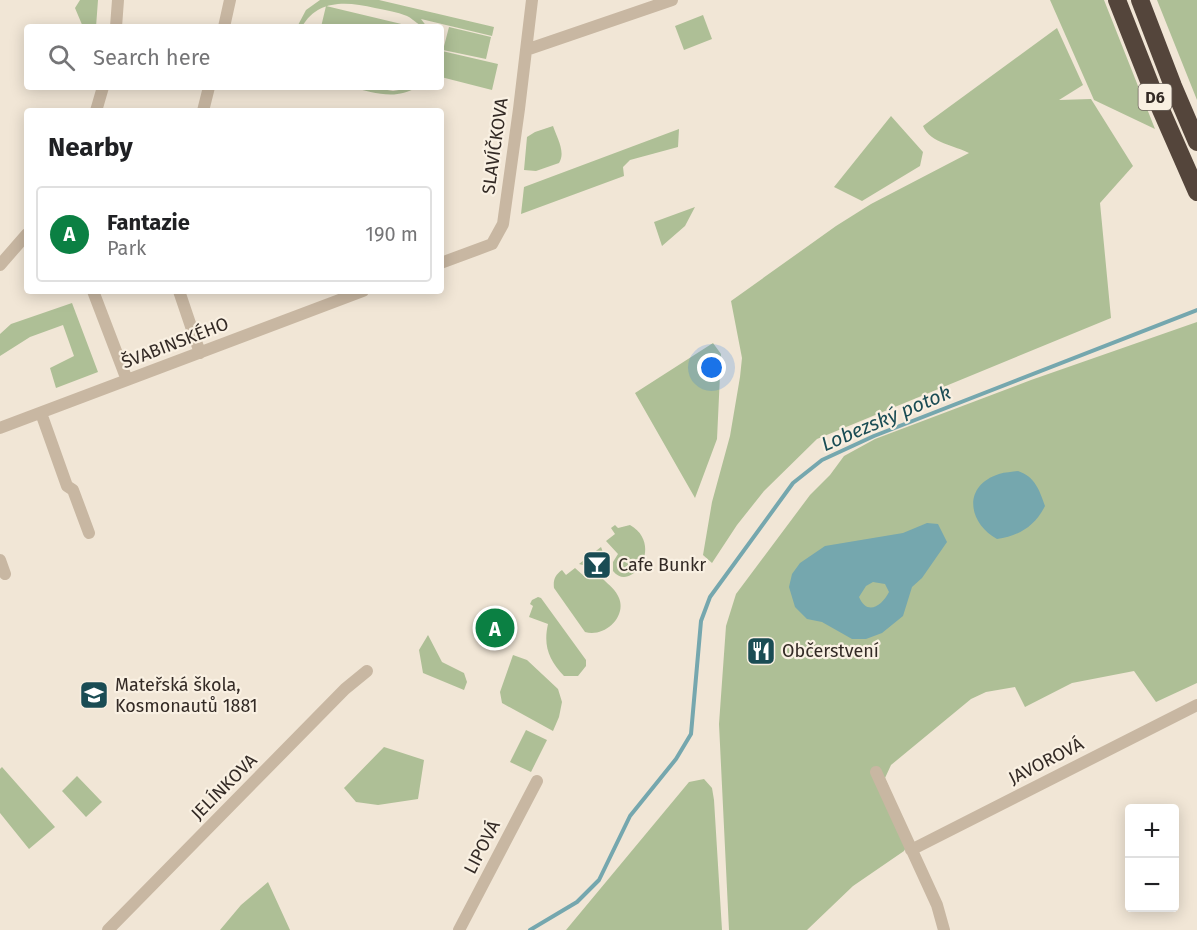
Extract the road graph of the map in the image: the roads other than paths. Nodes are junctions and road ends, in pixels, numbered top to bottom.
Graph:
1 (230, 0) edge
2 (532, 0) edge
3 (672, 0) edge
4 (1117, 0) edge
5 (1140, 0) edge
6 (121, 1) edge
7 (117, 24) edge
8 (225, 24) edge
9 (526, 50) junction
10 (103, 90) edge
11 (208, 90) edge
12 (97, 108) edge
13 (204, 108) edge
14 (1197, 142) edge
15 (1197, 192) edge
16 (24, 237) edge
17 (1, 262) edge
18 (444, 262) edge
19 (94, 294) edge
20 (180, 294) edge
21 (355, 294) edge
22 (200, 353) junction
23 (127, 380) junction
24 (41, 413) junction
25 (0, 428) edge
26 (89, 533) dead end
27 (0, 560) edge
28 (5, 574) dead end
29 (367, 671) dead end
30 (1197, 705) edge
31 (876, 772) dead end
32 (537, 781) dead end
33 (911, 850) junction
34 (108, 930) edge
35 (459, 930) edge
36 (944, 930) edge

1 - 8 street
2 - 9 street, SLAVÍČKOVA
3 - 9 street
4 - 15 highway, D6
5 - 14 highway, D6
6 - 7 street
9 - 18 street, SLAVÍČKOVA
10 - 12 street
11 - 13 street
16 - 17 street
19 - 23 street
20 - 22 street
21 - 22 street, ŠVABINSKÉHO
22 - 23 street, ŠVABINSKÉHO
23 - 24 street, ŠVABINSKÉHO
24 - 25 street, ŠVABINSKÉHO
24 - 26 street
27 - 28 street
29 - 34 street, JELÍNKOVA
30 - 33 street, JAVOROVÁ
31 - 33 street
32 - 35 street, LIPOVÁ
33 - 36 street

